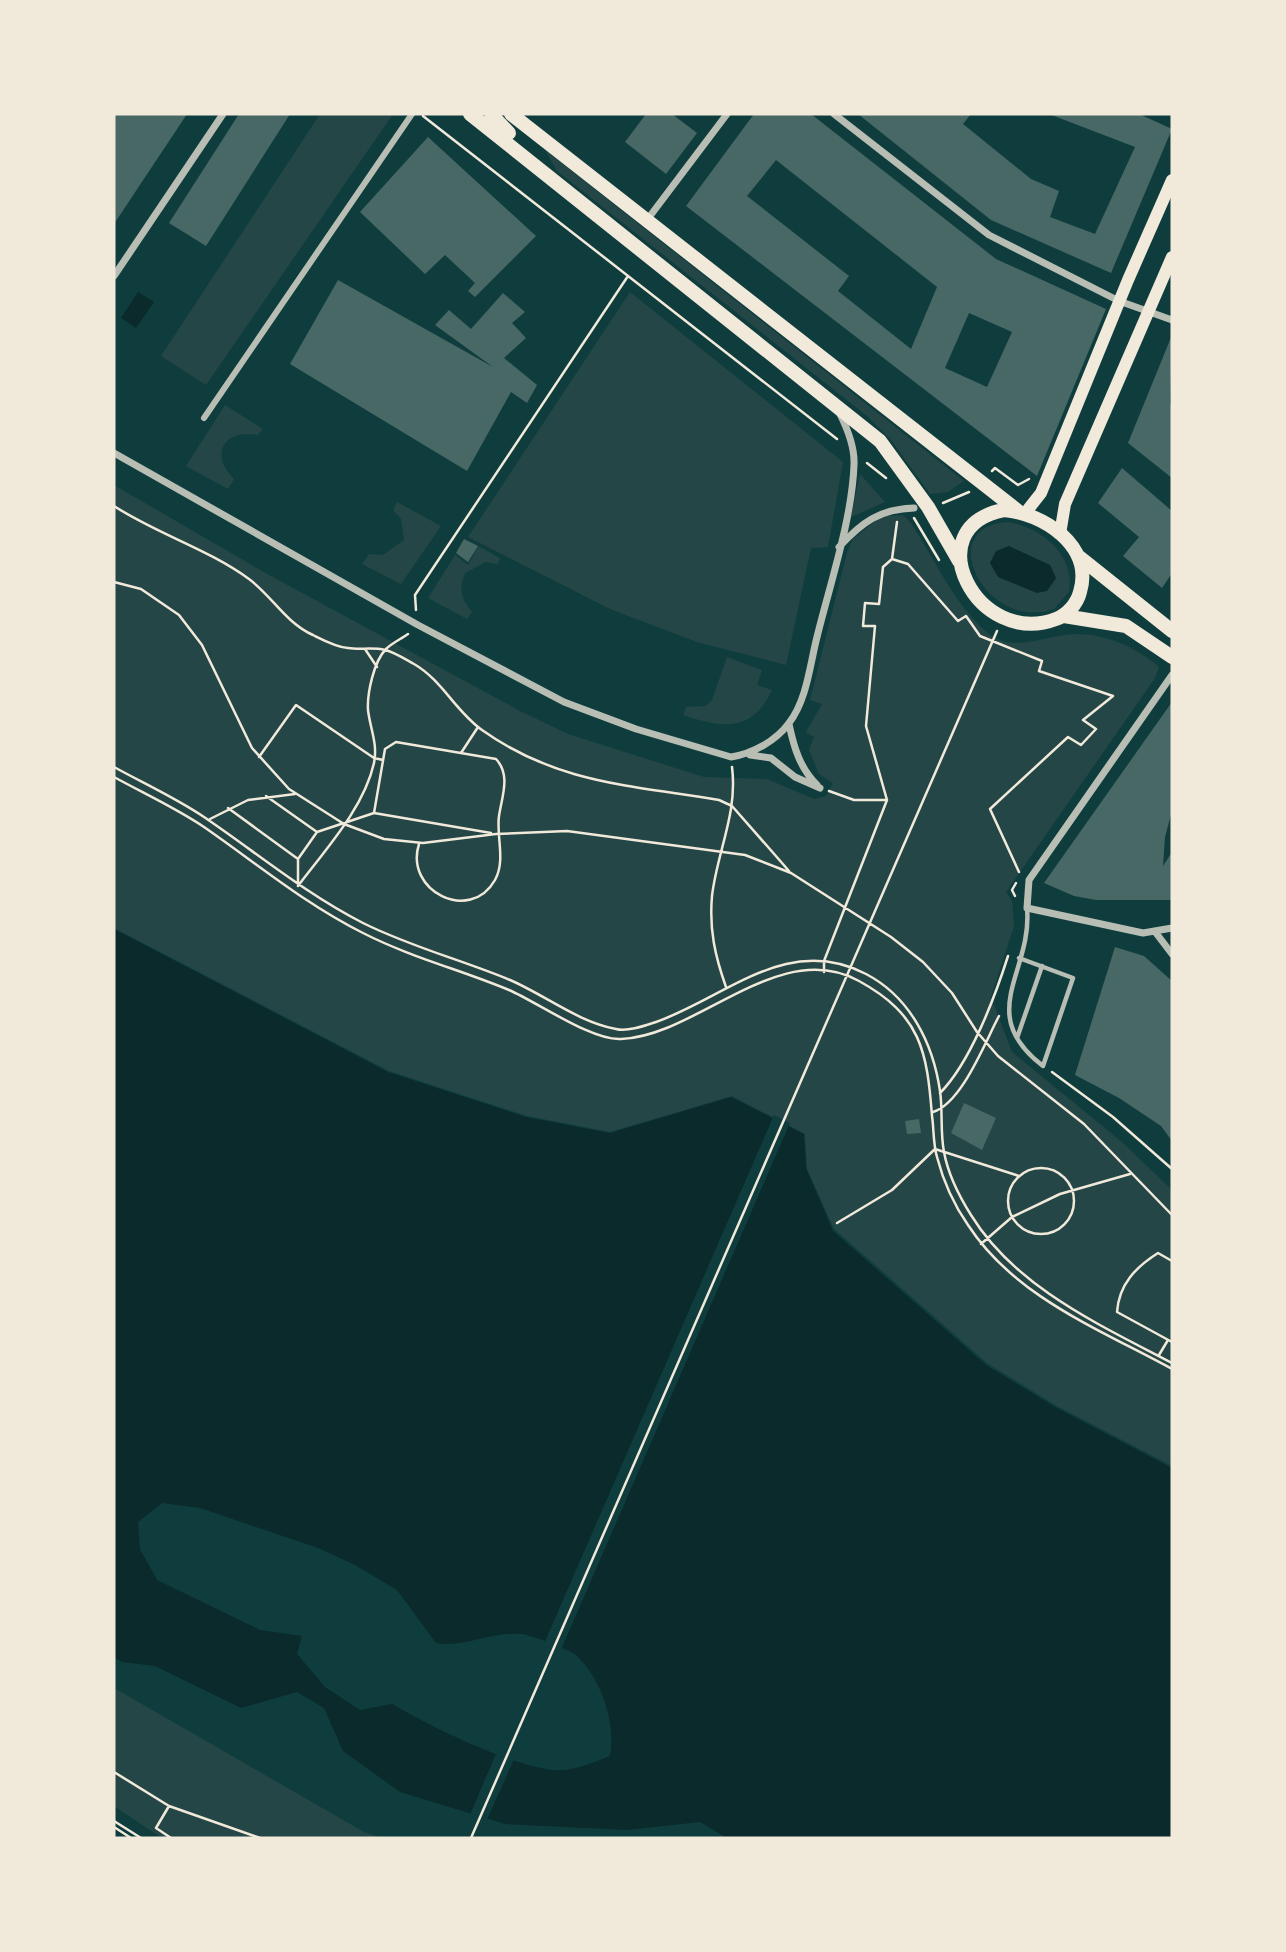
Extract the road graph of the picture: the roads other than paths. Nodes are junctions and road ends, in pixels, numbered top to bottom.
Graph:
1 (223, 114) edge
2 (412, 114) edge
3 (470, 114) edge
4 (491, 114) edge
5 (511, 114) edge
6 (727, 114) edge
7 (834, 114) edge
8 (1172, 180) edge
9 (560, 185) junction
10 (647, 220) junction
11 (1172, 257) edge
12 (114, 276) edge
13 (1119, 301) junction
14 (1151, 312) junction
15 (1172, 320) edge
16 (833, 400) junction
17 (204, 418) dead end
18 (114, 453) edge
19 (914, 508) road end
20 (1022, 512) junction
21 (1060, 534) junction
22 (839, 547) junction
23 (1078, 556) junction
24 (959, 561) junction
25 (1064, 616) junction
26 (1172, 631) edge
27 (1172, 657) edge
28 (1172, 675) edge
29 (789, 724) junction
30 (747, 755) junction
31 (1027, 908) junction
32 (1172, 928) edge
33 (1156, 933) junction
34 (1172, 954) edge
35 (1019, 958) junction
36 (1042, 966) junction
37 (1017, 1040) junction

1 - 12 street
2 - 17 street
3 - 9 highway
4 - 9 highway
5 - 10 highway
6 - 10 street
7 - 13 street
8 - 13 main road
9 - 16 highway
10 - 20 highway
11 - 14 main road
13 - 14 street
13 - 20 main road
14 - 15 street
14 - 21 main road
16 - 22 street
16 - 24 highway
18 - 30 street
19 - 22 street
20 - 21 highway
20 - 24 highway
21 - 23 highway
22 - 29 street
23 - 25 highway
23 - 26 highway
24 - 25 highway
25 - 27 highway
28 - 31 street
29 - 30 street
29 - 30 street
31 - 33 street
31 - 35 lane
32 - 33 street
33 - 34 street
35 - 36 lane
35 - 37 lane
36 - 37 lane
36 - 37 lane

